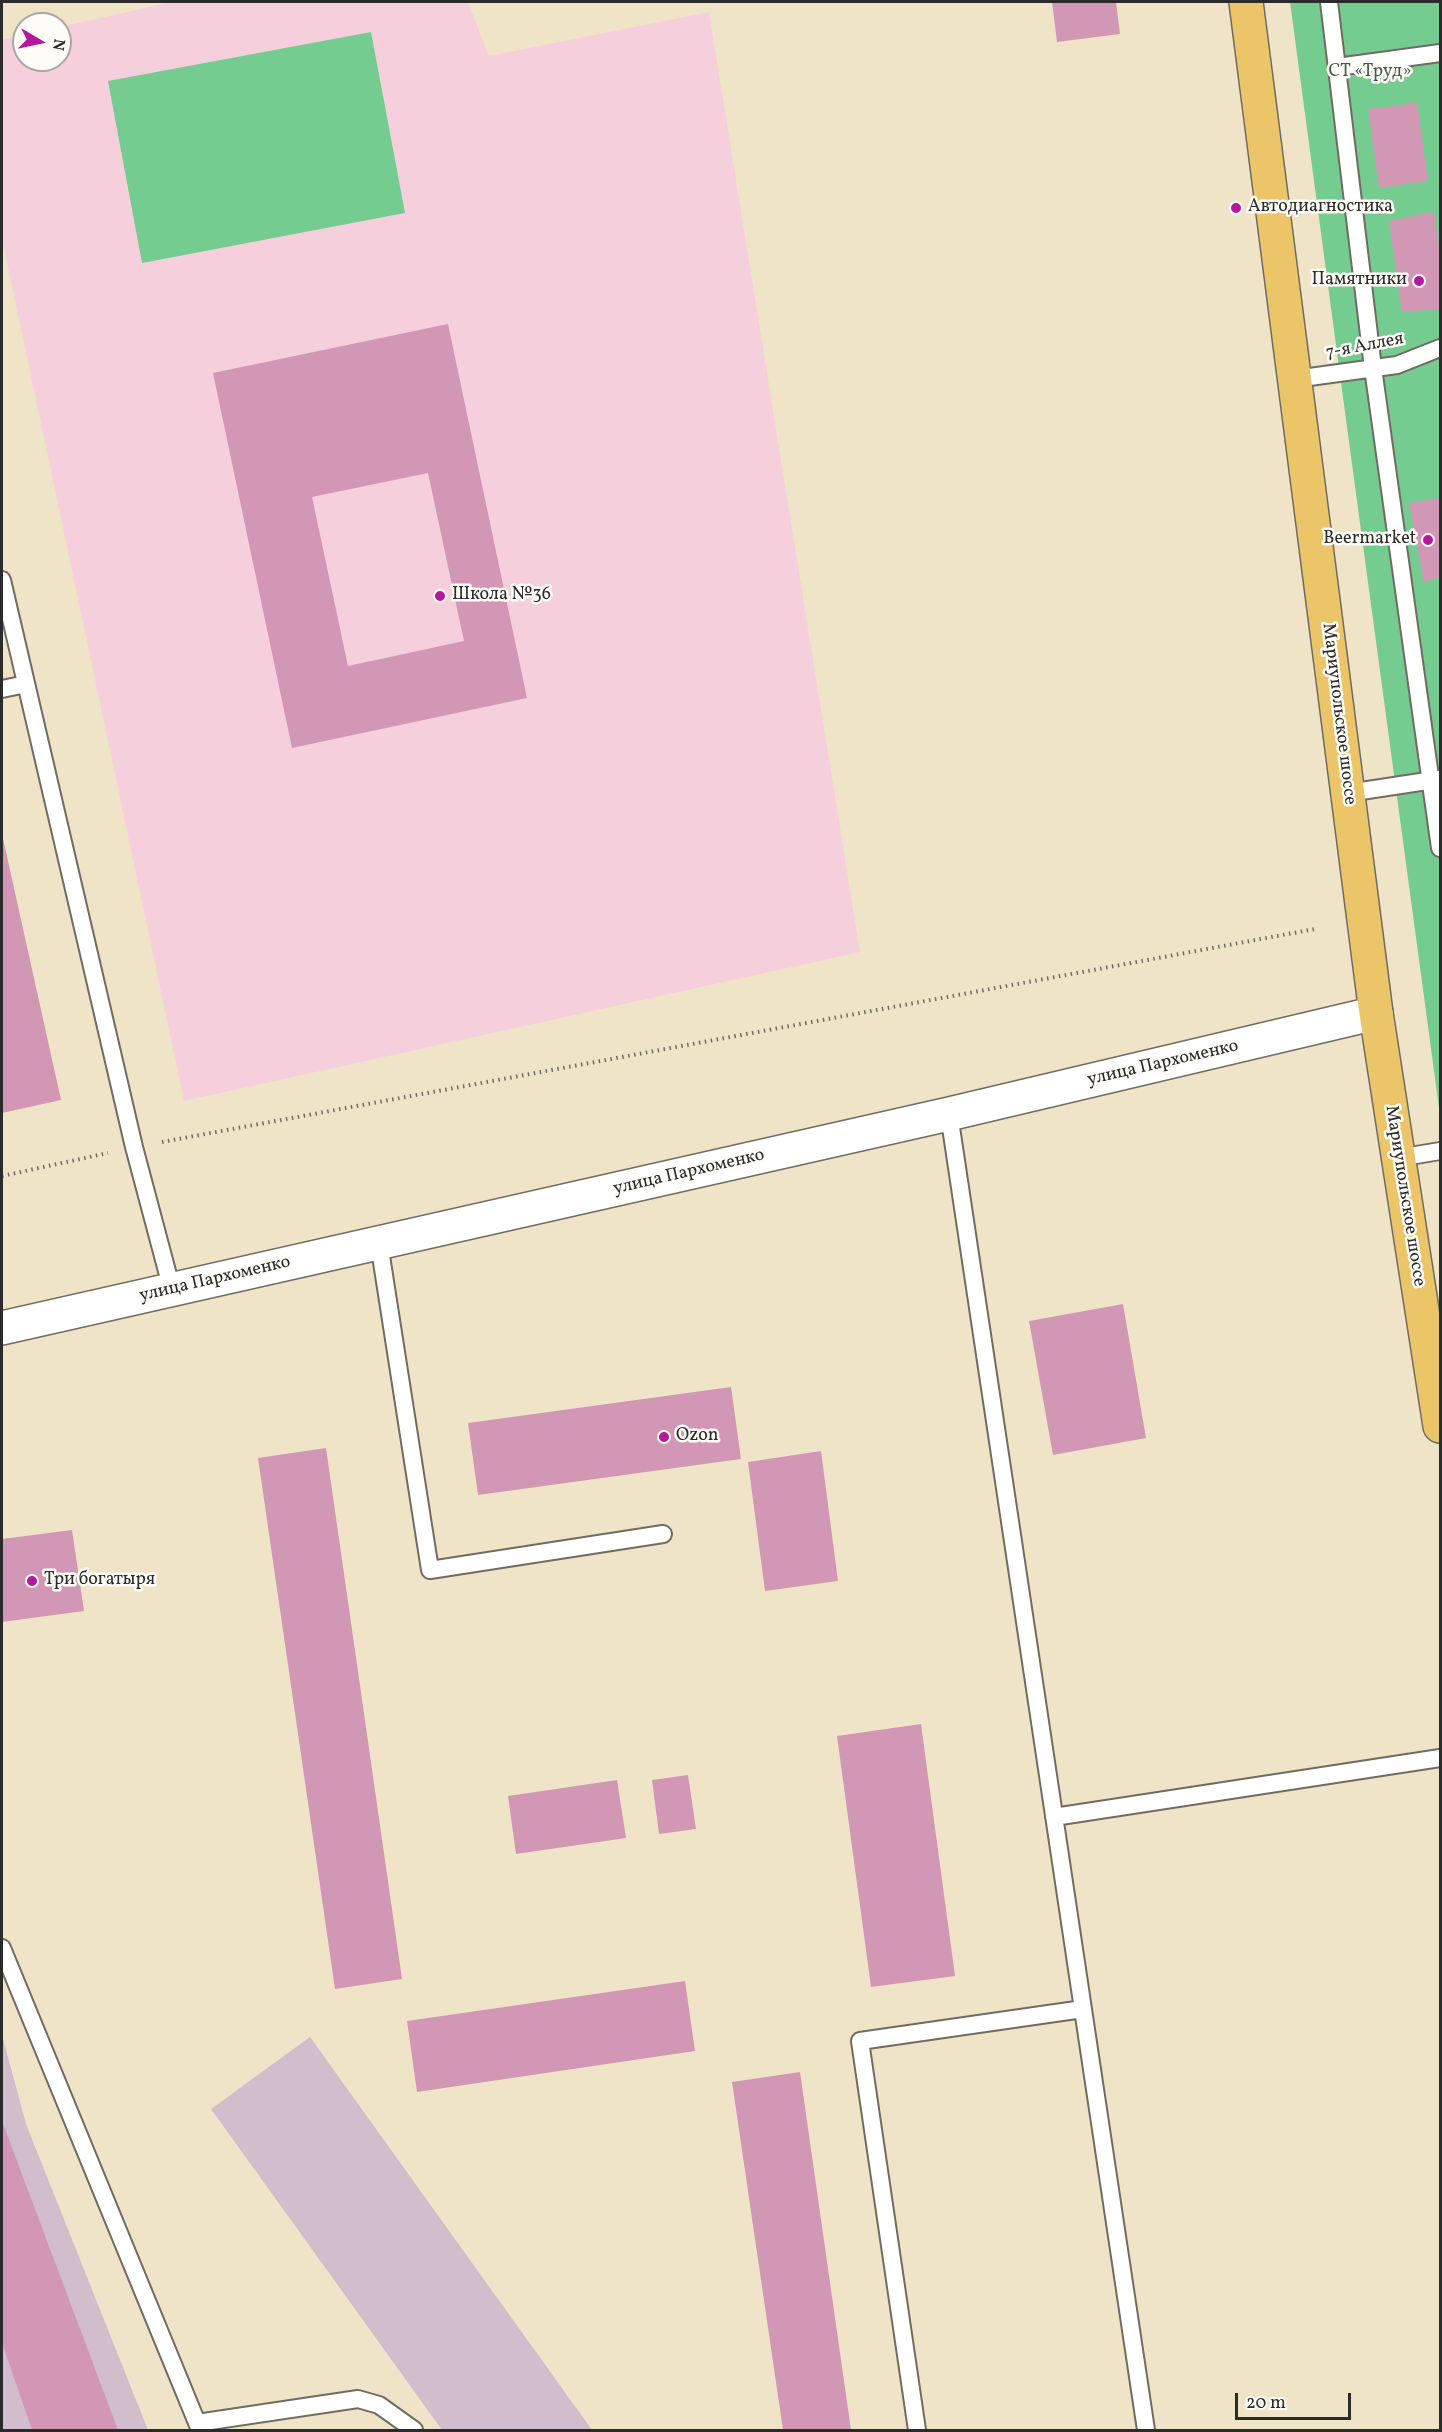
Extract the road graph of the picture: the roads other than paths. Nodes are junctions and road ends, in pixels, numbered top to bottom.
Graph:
1 (1246, 2) edge
2 (1329, 2) edge
3 (1440, 54) edge
4 (1337, 67) junction
5 (1440, 348) edge
6 (1373, 368) junction
7 (1295, 379) junction
8 (2, 580) edge
9 (26, 684) junction
10 (2, 689) edge
11 (1435, 779) edge
12 (1348, 793) junction
13 (1440, 848) edge
14 (1376, 1013) junction
15 (949, 1114) junction
16 (1440, 1151) edge
17 (1398, 1158) junction
18 (379, 1243) junction
19 (172, 1290) junction
20 (2, 1328) edge
21 (1440, 1426) edge
22 (663, 1534) dead end
23 (1440, 1758) edge
24 (1054, 1817) junction
25 (2, 1948) edge
26 (1083, 2008) junction
27 (199, 2427) edge
28 (414, 2430) edge
29 (917, 2430) edge
30 (1146, 2430) edge

1 - 7 main road, Мариупольское шоссе
2 - 4 lane
3 - 4 lane
4 - 6 lane
5 - 6 lane, 7-я Аллея
6 - 7 lane, 7-я Аллея
6 - 11 lane
7 - 12 main road, Мариупольское шоссе
8 - 9 lane
9 - 10 lane
9 - 19 lane
11 - 12 lane
11 - 13 lane
12 - 14 main road, Мариупольское шоссе
14 - 15 street, улица Пархоменко
14 - 17 main road, Мариупольское шоссе
15 - 18 street, улица Пархоменко
15 - 24 lane
16 - 17 lane
17 - 21 main road, Мариупольское шоссе
18 - 19 street, улица Пархоменко
18 - 22 lane
19 - 20 street, улица Пархоменко
23 - 24 lane
24 - 26 lane
25 - 27 lane
26 - 29 lane
26 - 30 lane
27 - 28 lane

